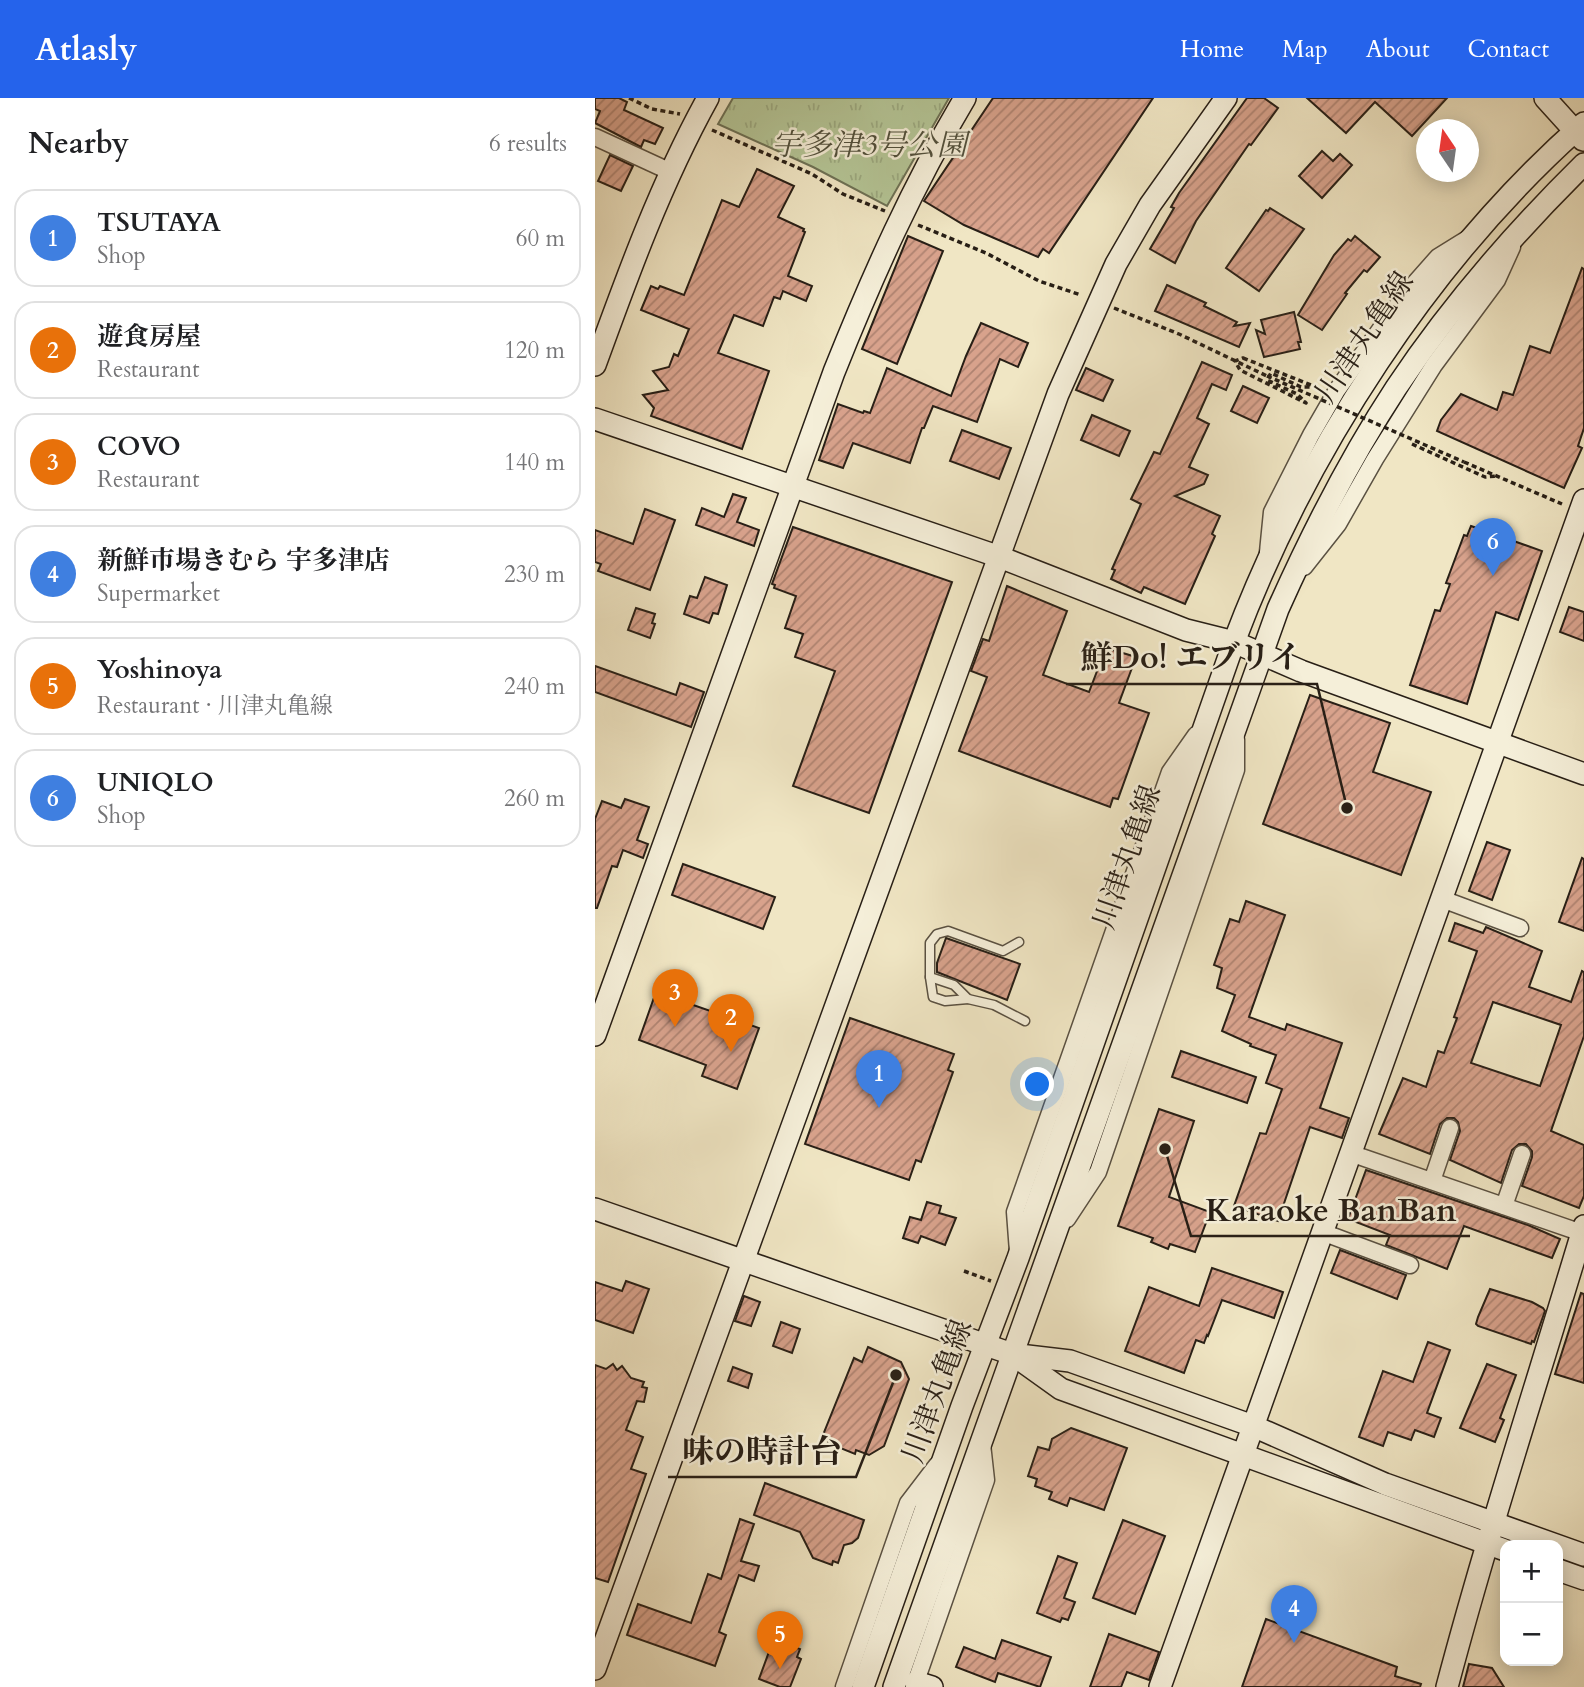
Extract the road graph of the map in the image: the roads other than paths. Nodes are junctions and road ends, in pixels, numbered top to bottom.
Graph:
1 (708, 98) edge
2 (965, 98) edge
3 (1226, 98) edge
4 (1545, 98) edge
5 (1581, 132) edge
6 (595, 137) edge
7 (1584, 164) edge
8 (670, 172) junction
9 (595, 365) edge
10 (595, 419) edge
11 (792, 485) junction
12 (1576, 504) edge
13 (997, 556) junction
14 (1234, 642) junction
15 (1262, 654) junction
16 (1498, 743) junction
17 (1584, 775) edge
18 (1442, 899) junction
19 (1520, 928) dead end
20 (1019, 942) dead end
21 (930, 977) junction
22 (968, 999) junction
23 (1025, 1021) dead end
24 (595, 1035) edge
25 (1450, 1128) dead end
26 (1350, 1153) junction
27 (1522, 1154) dead end
28 (1432, 1181) junction
29 (1504, 1206) junction
30 (595, 1209) edge
31 (1583, 1230) edge
32 (1322, 1232) junction
33 (742, 1262) junction
34 (1410, 1265) dead end
35 (986, 1345) junction
36 (1012, 1354) junction
37 (1253, 1426) junction
38 (981, 1442) junction
39 (946, 1454) junction
40 (1242, 1455) junction
41 (1494, 1521) junction
42 (1496, 1547) edge
43 (1584, 1555) edge
44 (1563, 1572) edge
45 (1584, 1579) edge
46 (595, 1670) edge
47 (921, 1685) edge
48 (844, 1687) edge
49 (863, 1687) edge
50 (894, 1687) edge
51 (1160, 1687) edge
52 (1447, 1687) edge

1 - 8 street
2 - 11 street
3 - 13 street
4 - 5 street
5 - 14 street, 川津丸亀線
6 - 8 street
7 - 15 street, 川津丸亀線
8 - 9 street
10 - 11 street
11 - 13 street
11 - 24 street
12 - 16 street
13 - 14 street
13 - 33 street
14 - 15 street
14 - 35 street, 川津丸亀線
15 - 16 street
15 - 36 street, 川津丸亀線
16 - 17 street
16 - 18 street
18 - 19 street
18 - 26 street
20 - 21 lane
21 - 22 lane
21 - 22 lane
22 - 23 lane
25 - 28 street
26 - 28 street
26 - 32 street
27 - 29 street
28 - 29 street
29 - 31 street
30 - 33 street
31 - 41 street
32 - 34 street
32 - 37 street
33 - 35 street
33 - 46 street
35 - 36 street
35 - 39 street, 川津丸亀線
36 - 37 street
36 - 38 street, 川津丸亀線
36 - 40 street
37 - 40 street
37 - 41 street
38 - 47 street
38 - 50 street, 川津丸亀線
39 - 48 street
39 - 49 street, 川津丸亀線
40 - 42 street
40 - 51 street
41 - 42 street
41 - 43 street
42 - 52 street
44 - 45 street

